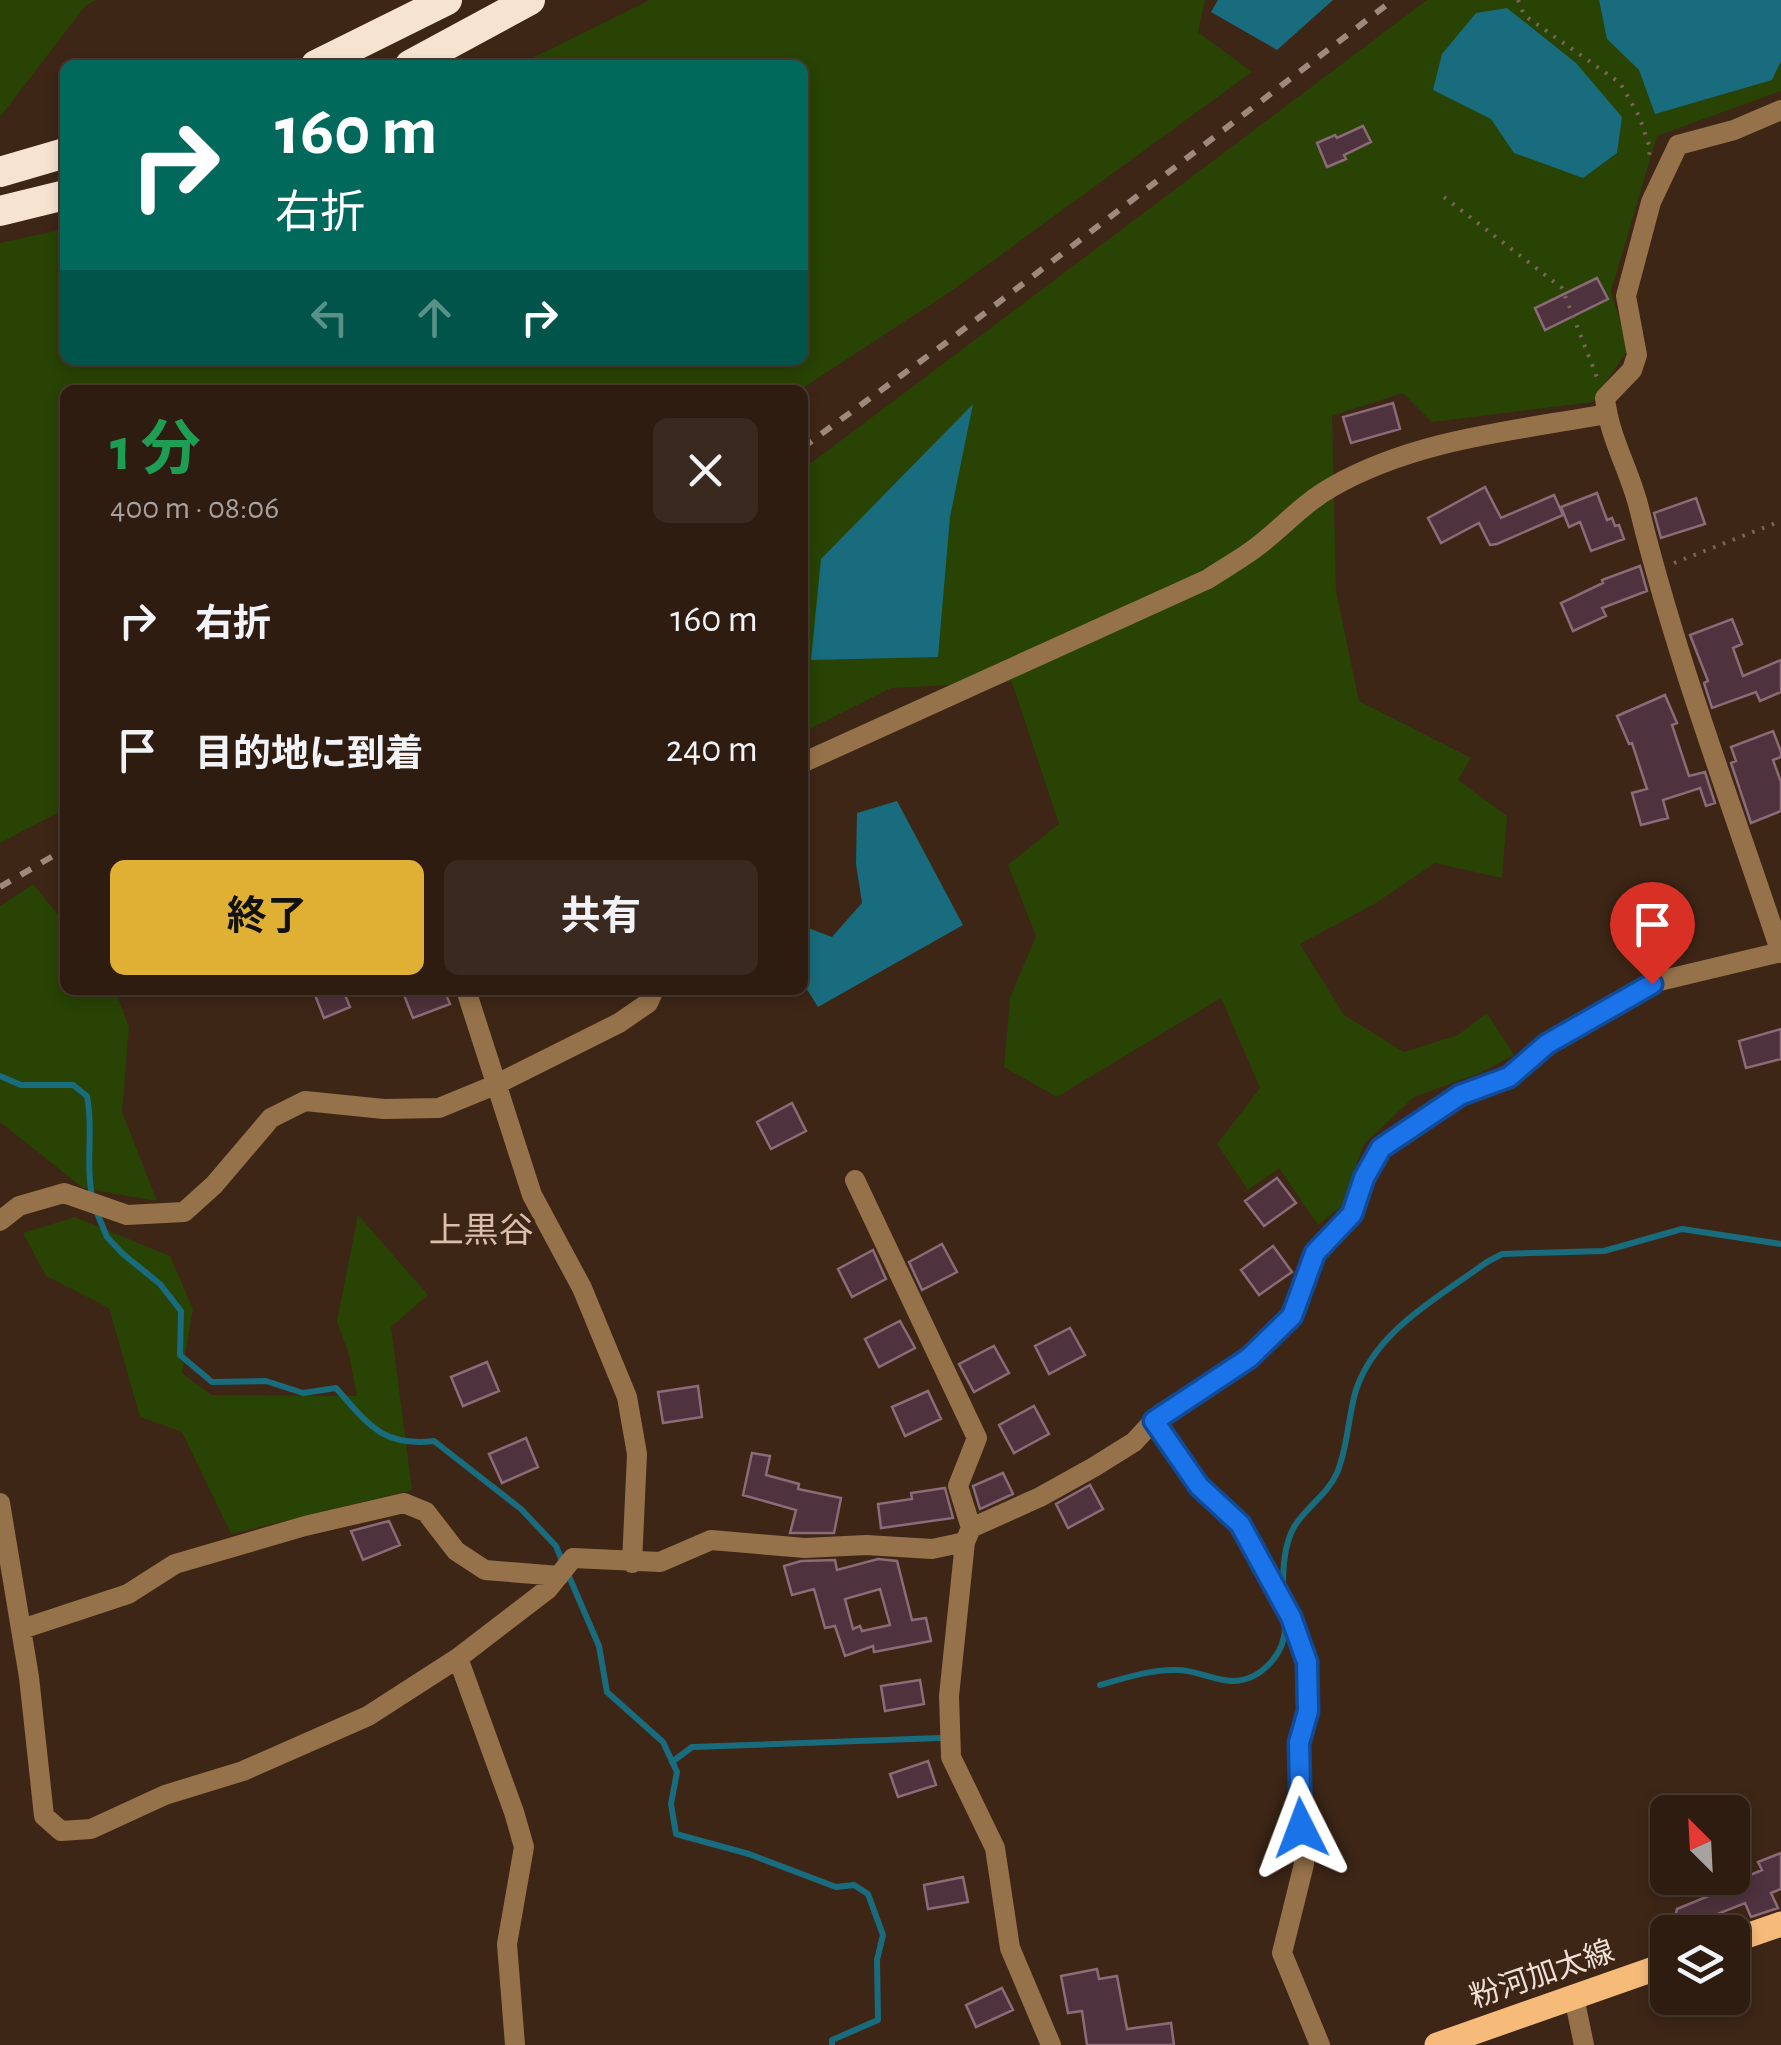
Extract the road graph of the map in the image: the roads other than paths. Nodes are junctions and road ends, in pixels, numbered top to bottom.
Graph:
1 (447, 0) edge
2 (530, 0) edge
3 (326, 60) edge
4 (419, 60) edge
5 (1781, 110) edge
6 (60, 155) edge
7 (0, 172) edge
8 (60, 196) edge
9 (0, 211) edge
10 (1606, 407) junction
11 (808, 760) edge
12 (1781, 952) edge
13 (468, 995) edge
14 (652, 995) edge
15 (495, 1085) junction
16 (854, 1180) dead end
17 (0, 1221) edge
18 (1154, 1421) junction
19 (0, 1503) edge
20 (968, 1535) junction
21 (632, 1563) junction
22 (558, 1576) junction
23 (22, 1629) junction
24 (458, 1658) junction
25 (1781, 1924) edge
26 (1750, 1935) edge
27 (1650, 1970) edge
28 (1574, 1997) junction
29 (515, 2045) edge
30 (1051, 2045) edge
31 (1320, 2045) edge
32 (1438, 2045) edge
33 (1584, 2045) edge

1 - 3 highway
2 - 4 highway
5 - 10 street
6 - 7 highway
8 - 9 highway
10 - 11 street
10 - 12 street
12 - 18 street
13 - 15 street
14 - 15 street
15 - 17 street
15 - 21 street
16 - 20 street
18 - 20 street
18 - 31 street
19 - 23 street
20 - 21 street
20 - 30 street
21 - 22 street
22 - 23 street
22 - 24 street
23 - 24 street
24 - 29 street
25 - 26 main road
27 - 28 main road, 粉河加太線
28 - 32 main road, 粉河加太線
28 - 33 street

